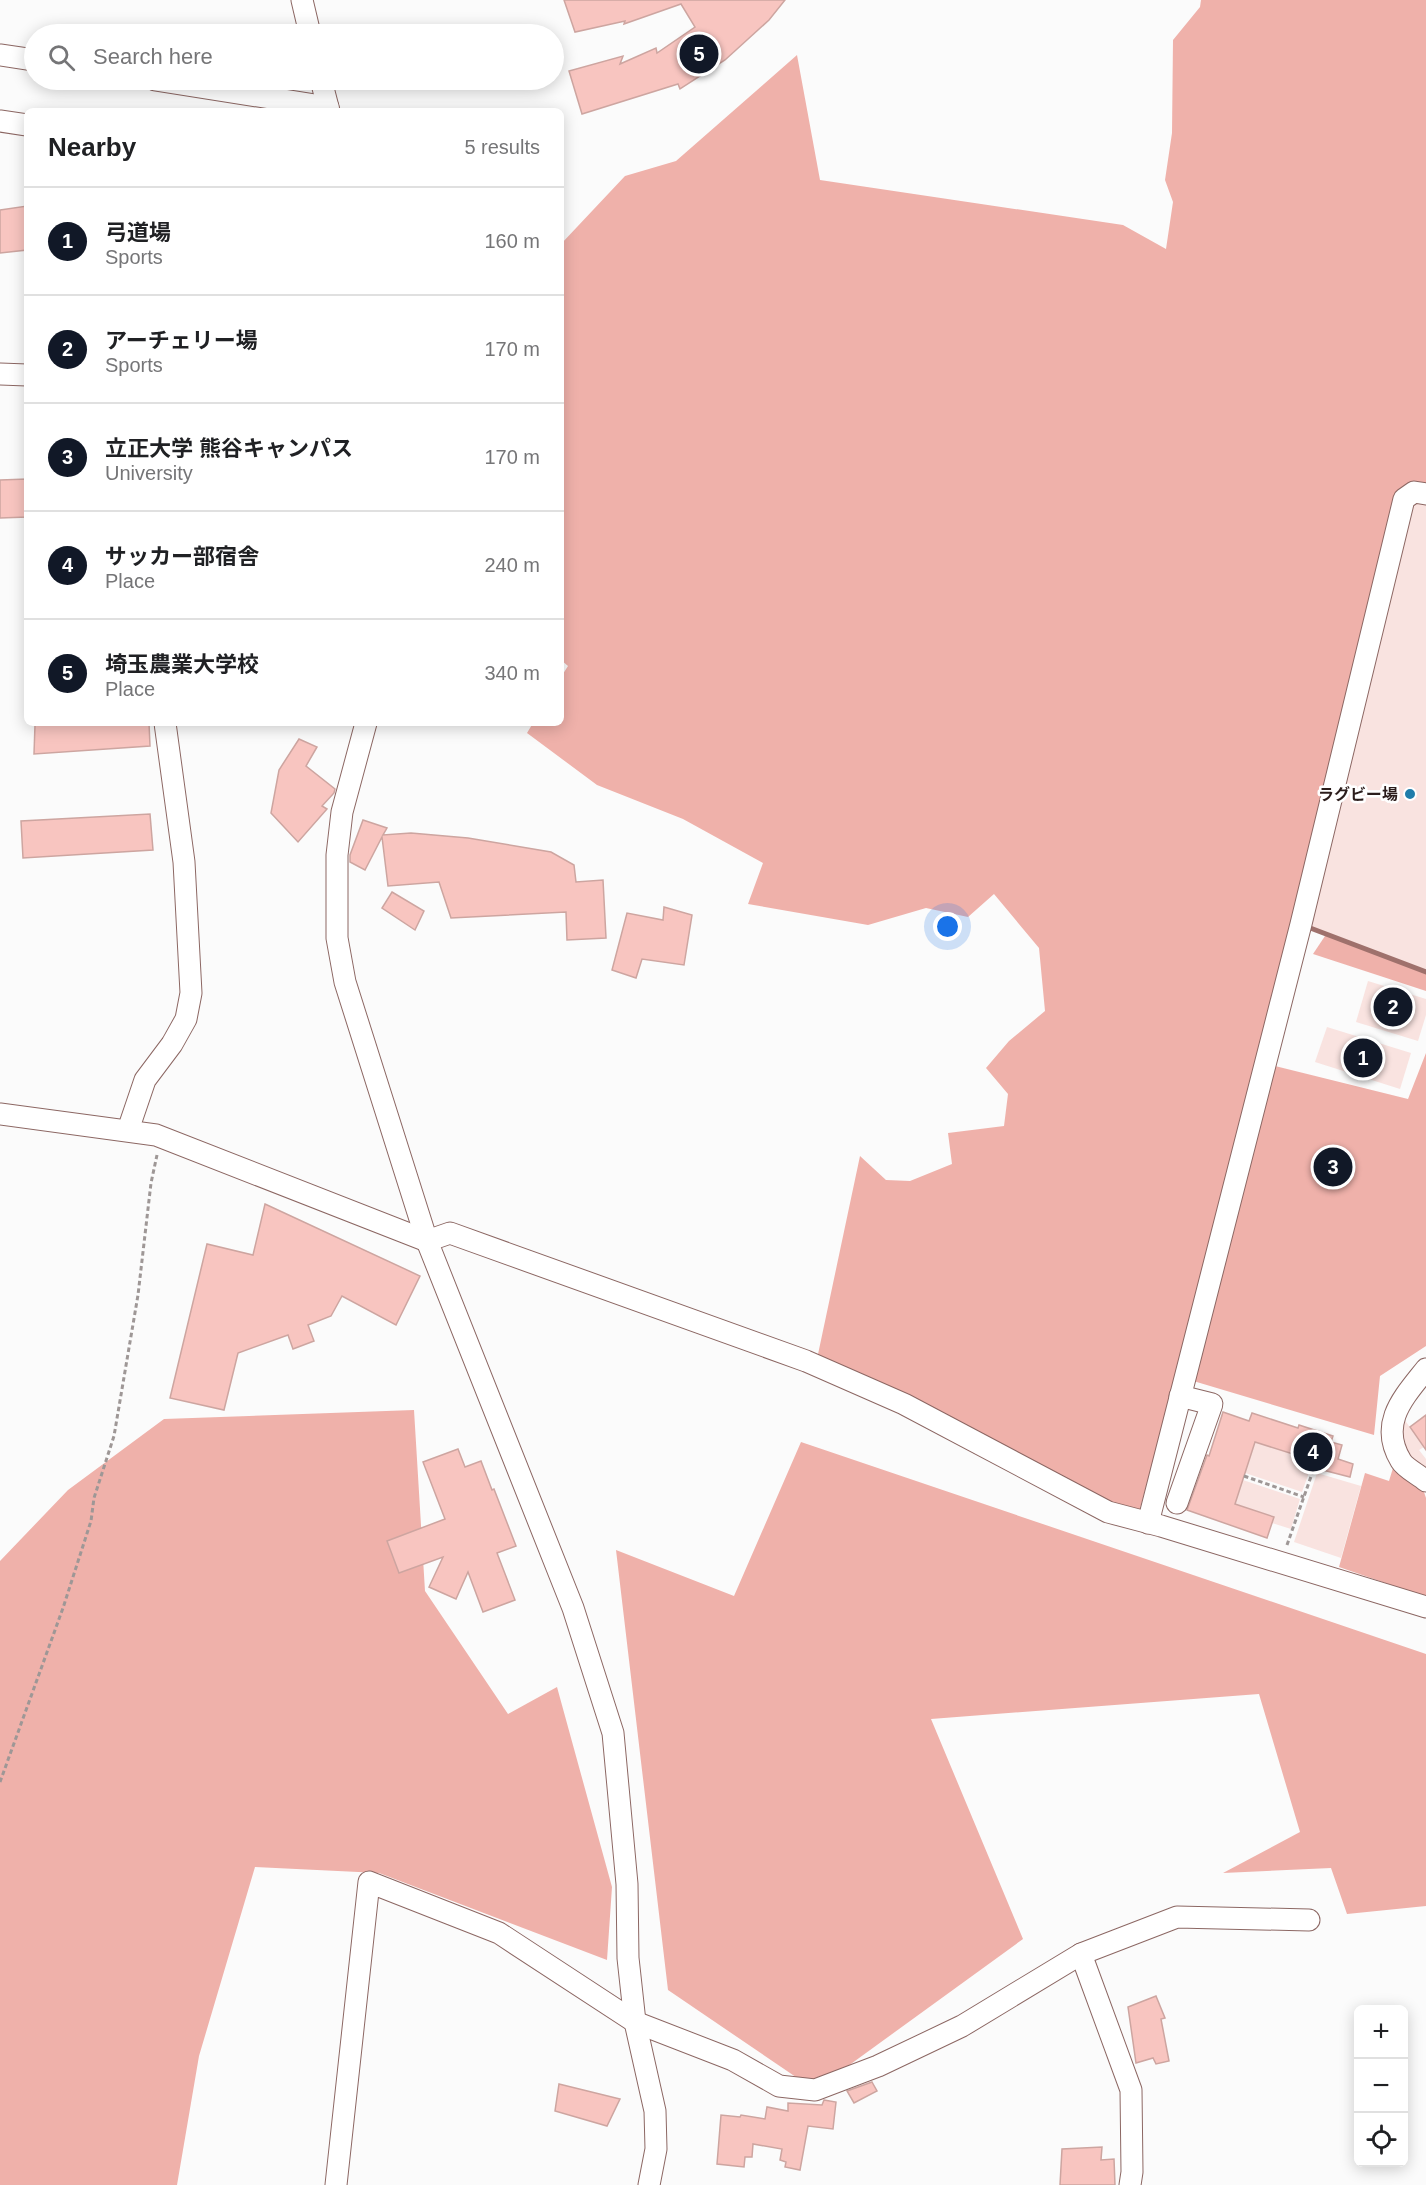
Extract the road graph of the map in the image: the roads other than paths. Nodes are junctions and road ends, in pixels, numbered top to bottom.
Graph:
1 (302, 0) edge
2 (308, 24) edge
3 (0, 55) edge
4 (24, 59) edge
5 (215, 90) edge
6 (324, 90) edge
7 (323, 108) edge
8 (329, 108) edge
9 (0, 121) edge
10 (24, 125) edge
11 (0, 374) edge
12 (24, 375) edge
13 (1426, 494) edge
14 (165, 726) edge
15 (365, 726) edge
16 (0, 1114) edge
17 (142, 1133) junction
18 (427, 1241) junction
19 (1426, 1369) edge
20 (1180, 1396) junction
21 (1426, 1481) edge
22 (1177, 1503) dead end
23 (1148, 1522) junction
24 (1426, 1607) edge
25 (1309, 1920) dead end
26 (1081, 1954) junction
27 (635, 2022) junction
28 (336, 2185) edge
29 (649, 2185) edge
30 (1130, 2185) edge

1 - 2 street
3 - 4 street
5 - 7 street
6 - 8 street
9 - 10 street
11 - 12 street
13 - 20 street
14 - 17 street
15 - 18 street
16 - 17 street
17 - 18 street
18 - 23 street
18 - 27 street
19 - 21 street
20 - 22 street
20 - 23 street
23 - 24 street
25 - 26 street
26 - 27 street
26 - 30 street
27 - 28 street
27 - 29 street

